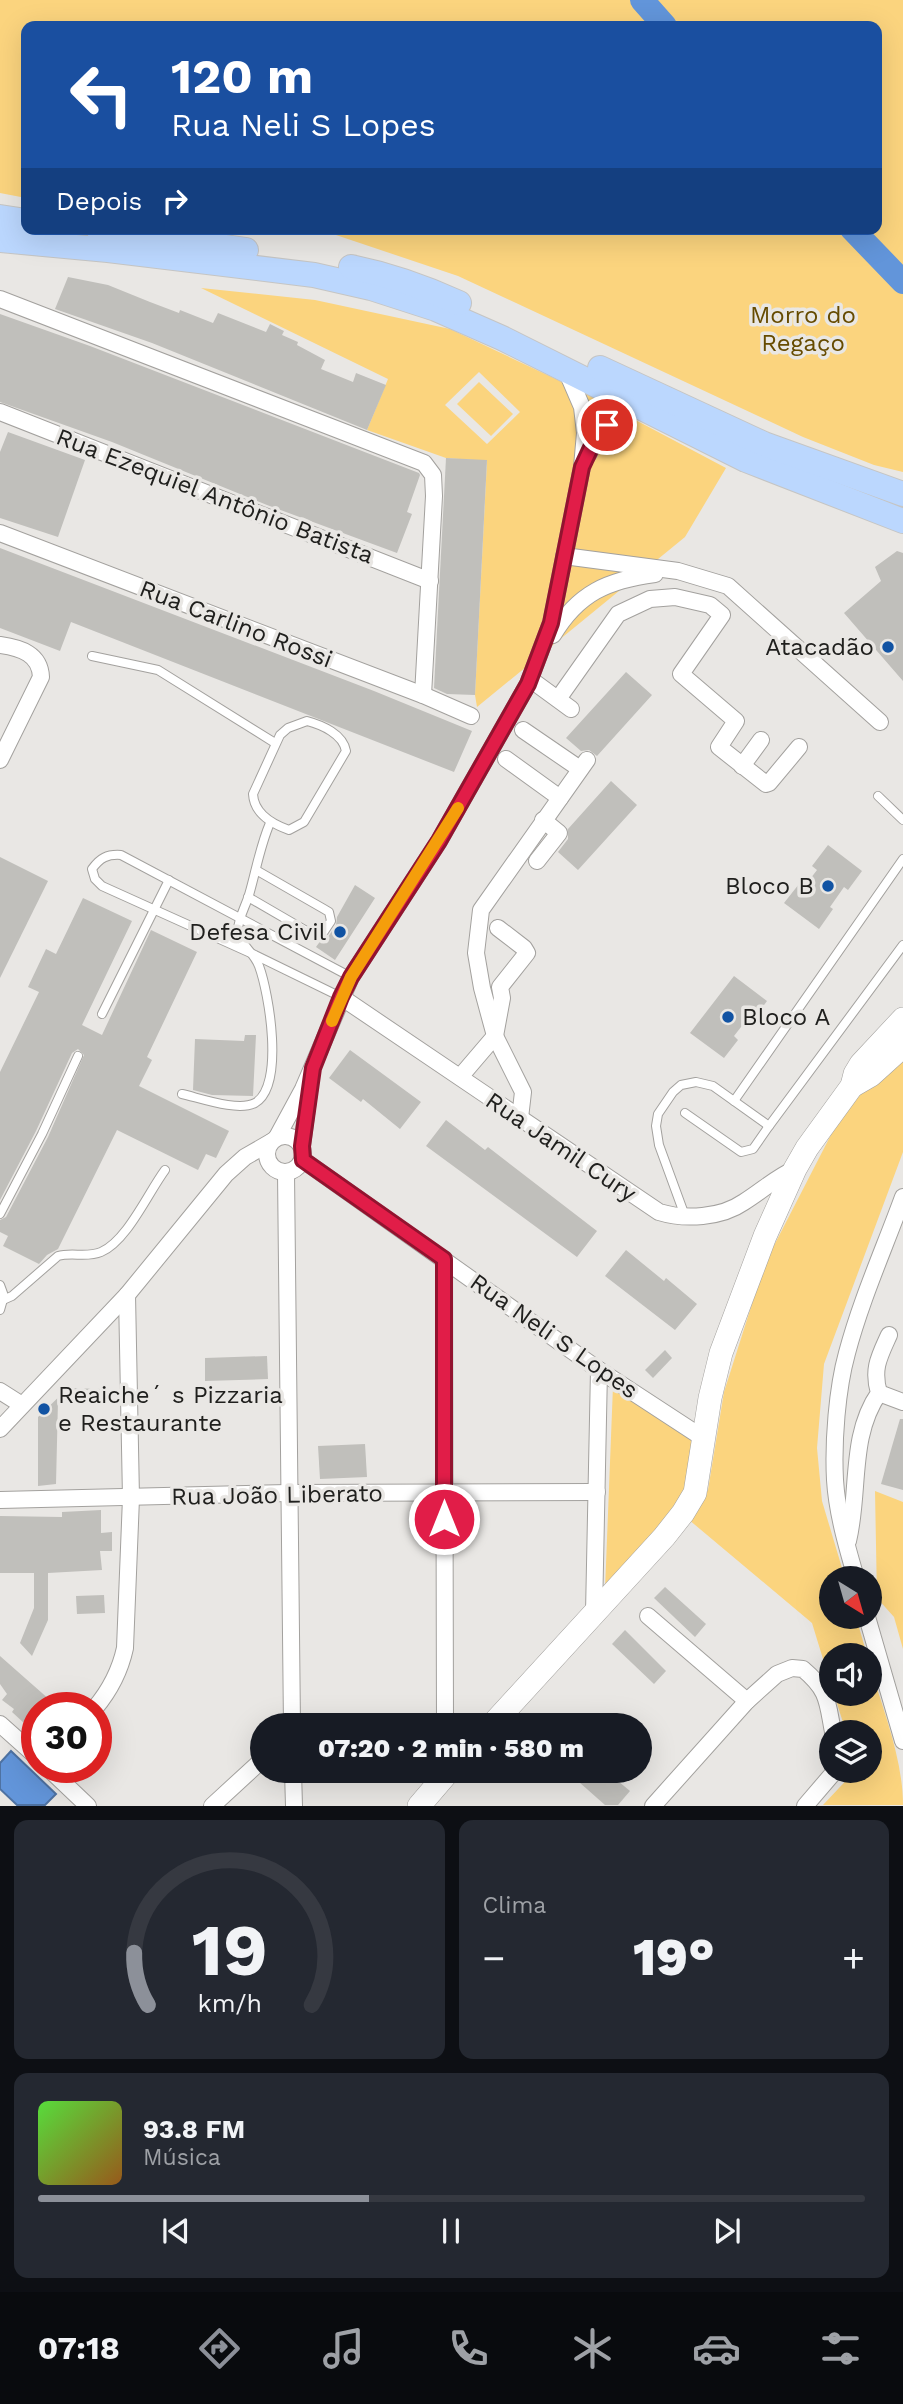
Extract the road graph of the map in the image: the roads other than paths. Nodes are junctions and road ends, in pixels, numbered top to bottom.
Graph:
1 (0, 218) edge
2 (21, 220) edge
3 (140, 235) edge
4 (0, 240) edge
5 (0, 299) edge
6 (565, 368) junction
7 (641, 406) junction
8 (0, 412) edge
9 (582, 467) junction
10 (903, 494) edge
11 (903, 521) edge
12 (0, 533) edge
13 (564, 556) junction
14 (678, 571) junction
15 (430, 581) junction
16 (0, 645) edge
17 (92, 656) dead end
18 (533, 672) junction
19 (423, 695) junction
20 (471, 716) dead end
21 (880, 722) dead end
22 (523, 730) dead end
23 (761, 740) dead end
24 (275, 743) junction
25 (799, 747) dead end
26 (506, 759) dead end
27 (0, 760) edge
28 (741, 765) junction
29 (877, 796) dead end
30 (560, 797) junction
31 (543, 820) junction
32 (903, 820) edge
33 (270, 823) junction
34 (903, 859) edge
35 (537, 861) dead end
36 (256, 870) junction
37 (169, 880) junction
38 (248, 897) junction
39 (153, 911) junction
40 (241, 919) junction
41 (498, 928) dead end
42 (903, 945) edge
43 (255, 955) junction
44 (351, 977) junction
45 (341, 997) junction
46 (102, 1014) dead end
47 (903, 1019) edge
48 (495, 1036) junction
49 (903, 1046) edge
50 (78, 1056) dead end
51 (313, 1068) junction
52 (460, 1077) junction
53 (852, 1086) junction
54 (182, 1094) dead end
55 (734, 1101) junction
56 (685, 1113) dead end
57 (520, 1118) junction
58 (769, 1126) junction
59 (274, 1139) junction
60 (302, 1153) junction
61 (268, 1162) junction
62 (795, 1169) junction
63 (165, 1170) dead end
64 (286, 1173) junction
65 (226, 1174) junction
66 (903, 1197) edge
67 (0, 1214) edge
68 (685, 1216) junction
69 (444, 1259) junction
70 (0, 1285) edge
71 (127, 1295) junction
72 (3, 1300) junction
73 (0, 1310) edge
74 (889, 1335) dead end
75 (599, 1370) junction
76 (0, 1391) edge
77 (879, 1394) junction
78 (903, 1402) edge
79 (22, 1405) junction
80 (0, 1429) edge
81 (703, 1438) junction
82 (597, 1492) junction
83 (288, 1493) junction
84 (444, 1493) junction
85 (131, 1498) junction
86 (0, 1500) edge
87 (847, 1546) junction
88 (853, 1566) edge
89 (594, 1613) junction
90 (648, 1616) dead end
91 (870, 1629) edge
92 (108, 1692) edge
93 (747, 1701) junction
94 (292, 1713) edge
95 (445, 1713) edge
96 (503, 1713) edge
97 (831, 1720) edge
98 (0, 1724) edge
99 (903, 1741) edge
100 (21, 1743) edge
101 (250, 1771) edge
102 (64, 1783) edge
103 (293, 1783) edge
104 (438, 1783) edge
105 (825, 1783) edge
106 (88, 1805) edge
107 (212, 1805) edge
108 (294, 1805) edge
109 (419, 1805) edge
110 (653, 1805) edge
111 (806, 1805) edge

1 - 2 main road
3 - 10 main road
4 - 6 main road
5 - 15 street
6 - 7 main road
6 - 9 street
7 - 9 street
7 - 11 main road
8 - 15 street, Rua Ezequiel Antônio Batista
9 - 13 street
12 - 19 street, Rua Carlino Rossi
13 - 14 street
13 - 18 street
14 - 18 street
14 - 21 street
15 - 19 street
16 - 27 street
17 - 24 lane
18 - 28 street
18 - 44 street
19 - 20 street, Rua Carlino Rossi
22 - 30 street
23 - 28 street
24 - 33 lane
24 - 33 lane
25 - 28 street
26 - 30 street
29 - 32 lane
30 - 31 street
31 - 35 street
31 - 48 street
33 - 36 lane
34 - 55 lane
36 - 38 lane
36 - 38 lane
37 - 39 lane
37 - 39 lane
37 - 40 lane
38 - 40 lane
39 - 43 lane
39 - 46 lane
40 - 43 lane
40 - 44 lane
41 - 48 street
42 - 58 lane
43 - 45 lane
43 - 54 lane
44 - 45 street
45 - 51 street
45 - 52 street, Rua Jamil Cury
47 - 53 main road
48 - 52 street
48 - 57 street
49 - 53 main road
50 - 67 lane
51 - 59 street
51 - 60 street
52 - 57 street, Rua Jamil Cury
53 - 62 main road
55 - 58 lane
55 - 68 lane
56 - 58 lane
57 - 68 street, Rua Jamil Cury
59 - 60 street
59 - 61 street
59 - 65 street
60 - 64 street
60 - 69 street, Rua Neli S Lopes
61 - 64 street
61 - 65 street
62 - 68 street, Rua Jamil Cury
62 - 81 main road
63 - 72 lane
64 - 83 street
65 - 71 street
66 - 87 street
69 - 75 street, Rua Neli S Lopes
69 - 84 street
70 - 72 lane
71 - 79 street
71 - 85 street
72 - 73 lane
74 - 77 street
75 - 81 street, Rua Neli S Lopes
75 - 82 street
76 - 79 street
77 - 78 street
77 - 87 street
79 - 80 street
81 - 89 main road
82 - 84 street, Rua João Liberato
82 - 89 street
83 - 84 street, Rua João Liberato
83 - 85 street, Rua João Liberato
83 - 94 street
84 - 95 street
85 - 86 street, Rua João Liberato
85 - 92 street
87 - 88 street
89 - 96 main road
90 - 93 street
91 - 99 street
93 - 97 street
93 - 110 street
98 - 100 street
101 - 107 street
102 - 106 street
103 - 108 street
104 - 109 main road
105 - 111 street

